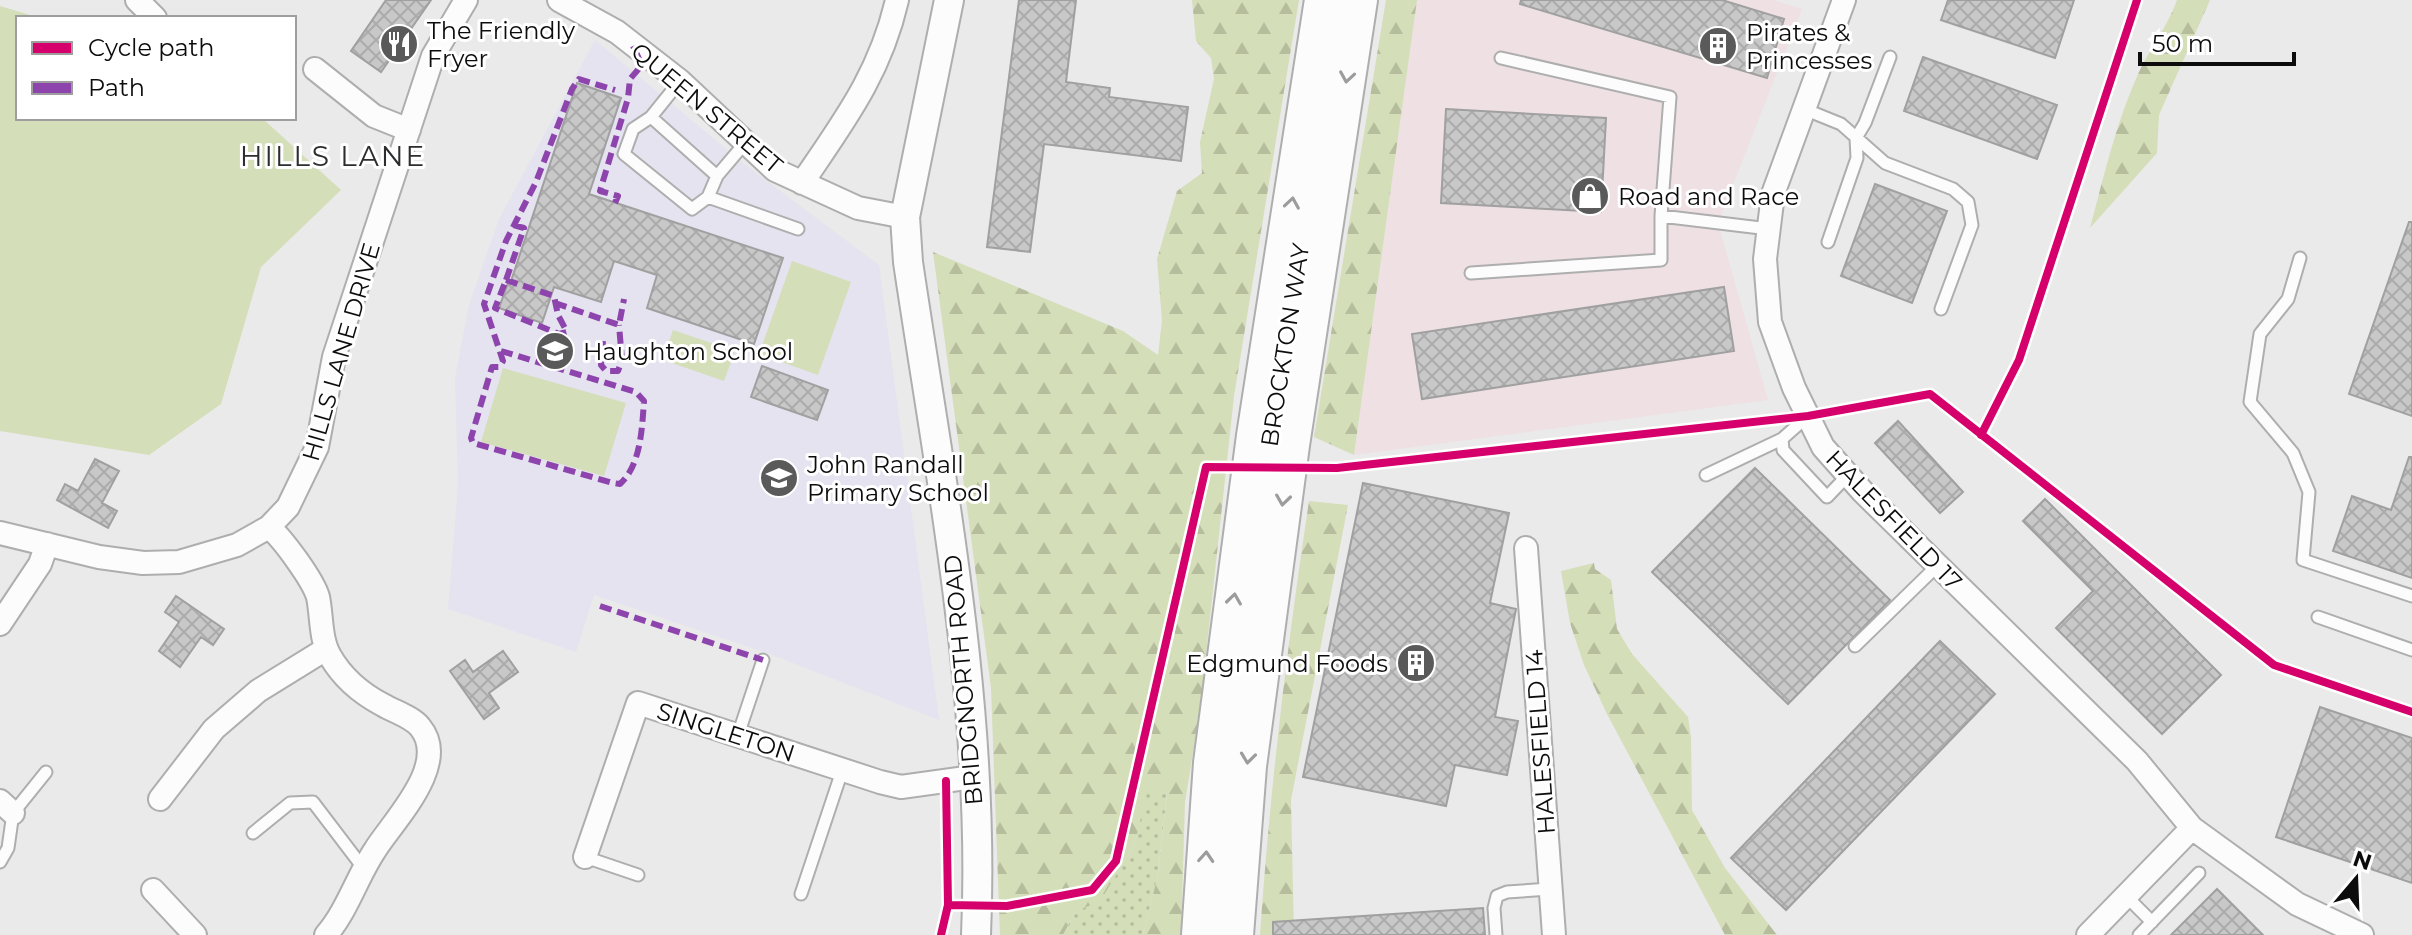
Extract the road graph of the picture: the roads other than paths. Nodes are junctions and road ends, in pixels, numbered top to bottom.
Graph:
1 (137, 0) edge
2 (466, 0) edge
3 (559, 0) edge
4 (897, 0) edge
5 (949, 0) edge
6 (1324, 0) edge
7 (1358, 0) edge
8 (1844, 0) edge
9 (153, 16) edge
10 (1890, 57) dead end
11 (1501, 58) dead end
12 (315, 69) dead end
13 (680, 81) junction
14 (1804, 109) junction
15 (651, 117) junction
16 (409, 130) junction
17 (1856, 138) junction
18 (745, 143) junction
19 (717, 176) junction
20 (802, 183) junction
21 (708, 197) junction
22 (1661, 216) junction
23 (905, 217) junction
24 (798, 229) dead end
25 (1769, 229) junction
26 (1828, 242) dead end
27 (2300, 258) dead end
28 (1471, 273) dead end
29 (1941, 309) dead end
30 (1808, 416) junction
31 (1782, 439) junction
32 (1706, 475) dead end
33 (1848, 475) junction
34 (269, 527) junction
35 (0, 533) edge
36 (47, 544) junction
37 (1526, 548) dead end
38 (1938, 565) junction
39 (2412, 596) edge
40 (2318, 617) dead end
41 (0, 624) edge
42 (1855, 646) dead end
43 (326, 649) junction
44 (2412, 650) edge
45 (763, 660) dead end
46 (738, 735) junction
47 (842, 771) junction
48 (46, 772) dead end
49 (973, 777) junction
50 (160, 799) dead end
51 (7, 807) edge
52 (2192, 828) junction
53 (253, 833) dead end
54 (585, 857) joint
55 (0, 862) edge
56 (364, 869) junction
57 (2199, 873) dead end
58 (638, 875) dead end
59 (1550, 889) junction
60 (153, 890) dead end
61 (801, 894) dead end
62 (2126, 896) junction
63 (2152, 922) junction
64 (195, 935) edge
65 (326, 935) edge
66 (976, 935) edge
67 (1201, 935) edge
68 (1234, 935) edge
69 (1496, 935) edge
70 (1554, 935) edge
71 (2088, 935) edge
72 (2139, 935) edge
73 (2362, 935) edge

1 - 9 street
2 - 16 street, HILLS LANE DRIVE
3 - 13 street, QUEEN STREET
4 - 20 street
5 - 23 street, BRIDGNORTH ROAD
67 -> 6 highway, BROCKTON WAY
7 -> 68 highway, BROCKTON WAY
8 - 14 street, HALESFIELD 17
10 - 17 lane
11 - 22 lane
12 - 16 street
13 - 15 lane
13 - 18 street, QUEEN STREET
14 - 17 lane
14 - 25 street, HALESFIELD 17
15 - 19 lane
15 - 21 lane
16 - 34 street, HILLS LANE DRIVE
17 - 26 lane
17 - 29 lane
18 - 19 lane
18 - 20 street, QUEEN STREET
19 - 21 lane
20 - 23 street, QUEEN STREET
21 - 24 lane
22 - 25 lane
22 - 28 lane
23 - 49 street, BRIDGNORTH ROAD
25 - 30 street, HALESFIELD 17
27 - 39 lane
30 - 31 lane
30 - 33 street, HALESFIELD 17
31 - 32 lane
31 - 33 lane
33 - 38 street, HALESFIELD 17
34 - 36 street, HILLS LANE DRIVE
34 - 43 street
35 - 36 street, HILLS LANE DRIVE
36 - 41 street
37 - 59 street, HALESFIELD 14
38 - 42 lane
38 - 52 street, HALESFIELD 17
40 - 44 lane
43 - 50 street
43 - 56 street
45 - 46 lane
46 - 47 street, SINGLETON
46 - 54 street, SINGLETON
47 - 49 street, SINGLETON
47 - 61 lane
48 - 51 lane
49 - 66 street, BRIDGNORTH ROAD
51 - 55 lane
52 - 62 street
52 - 73 street, HALESFIELD 17
53 - 56 lane
54 - 58 lane
56 - 65 street
57 - 63 lane
59 - 69 lane
59 - 70 street, HALESFIELD 14
60 - 64 street
62 - 63 lane
62 - 71 street
63 - 72 lane

